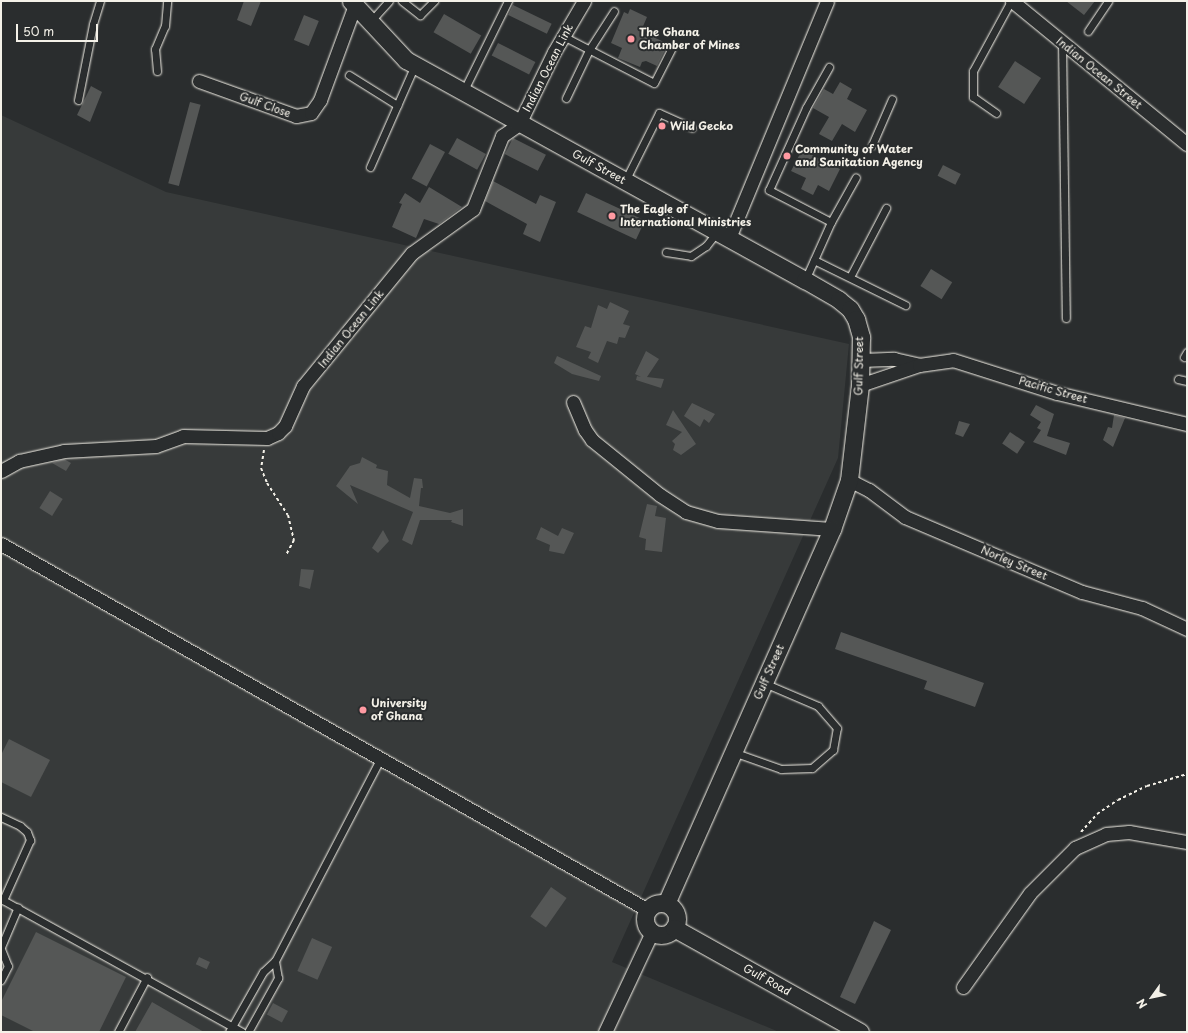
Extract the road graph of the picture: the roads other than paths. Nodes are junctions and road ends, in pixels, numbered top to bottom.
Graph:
1 (100, 1) edge
2 (167, 1) edge
3 (389, 1) edge
4 (402, 1) edge
5 (434, 1) edge
6 (508, 1) edge
7 (584, 1) edge
8 (827, 1) edge
9 (1011, 1) edge
10 (1108, 1) edge
11 (353, 3) edge
12 (614, 11) dead end
13 (370, 22) junction
14 (1088, 31) dead end
15 (563, 36) junction
16 (1062, 42) junction
17 (671, 49) dead end
18 (589, 50) junction
19 (415, 65) junction
20 (829, 67) dead end
21 (157, 71) dead end
22 (349, 75) dead end
23 (199, 81) dead end
24 (463, 92) junction
25 (566, 98) dead end
26 (892, 99) dead end
27 (78, 100) dead end
28 (397, 105) junction
29 (996, 113) dead end
30 (519, 124) junction
31 (692, 128) dead end
32 (1187, 144) edge
33 (872, 145) dead end
34 (370, 167) dead end
35 (856, 177) dead end
36 (625, 181) junction
37 (886, 208) dead end
38 (831, 222) junction
39 (723, 235) junction
40 (666, 252) dead end
41 (814, 260) junction
42 (850, 277) junction
43 (805, 280) junction
44 (905, 305) dead end
45 (1066, 318) dead end
46 (861, 360) junction
47 (919, 366) junction
48 (1178, 379) dead end
49 (1187, 381) edge
50 (860, 385) junction
51 (573, 402) dead end
52 (1187, 424) edge
53 (1, 471) edge
54 (849, 480) junction
55 (832, 529) junction
56 (1, 544) edge
57 (1187, 629) edge
58 (764, 683) junction
59 (733, 752) junction
60 (380, 759) junction
61 (1, 817) edge
62 (1187, 842) edge
63 (2, 899) edge
64 (666, 903) junction
65 (18, 907) junction
66 (648, 910) junction
67 (674, 928) junction
68 (652, 932) junction
69 (1, 948) edge
70 (275, 961) junction
71 (147, 977) junction
72 (1, 980) edge
73 (963, 987) dead end
74 (230, 1028) edge
75 (118, 1032) edge
76 (242, 1032) edge
77 (248, 1032) edge
78 (605, 1032) edge
79 (860, 1032) edge

1 - 27 lane
2 - 21 lane
3 - 13 lane
4 - 5 lane
6 - 24 lane
7 - 15 street, Indian Ocean Link
8 - 39 street
9 - 16 street, Indian Ocean Street
9 - 29 lane
10 - 14 lane
11 - 13 street, Gulf Street
11 - 23 street, Gulf Close
12 - 18 lane
13 - 19 street, Gulf Street
15 - 18 lane
15 - 30 street, Indian Ocean Link
16 - 32 street, Indian Ocean Street
16 - 45 lane
17 - 18 lane
18 - 25 lane
19 - 24 street, Gulf Street
19 - 28 lane
20 - 38 lane
22 - 28 lane
24 - 30 street, Gulf Street
26 - 33 lane
28 - 34 lane
30 - 36 street, Gulf Street
30 - 53 street, Indian Ocean Link
31 - 36 lane
35 - 38 lane
36 - 39 street, Gulf Street
37 - 42 lane
38 - 41 lane
39 - 40 lane
39 - 43 street, Gulf Street
41 - 42 lane
41 - 43 lane
42 - 44 lane
43 - 46 street, Gulf Street
46 - 47 street, Pacific Street
46 - 50 street, Gulf Street
47 - 50 street, Pacific Street
47 - 52 street, Pacific Street
48 - 49 lane
50 - 54 street, Gulf Street
51 - 55 street
54 - 55 street, Gulf Street
54 - 57 street, Norley Street
55 - 58 street, Gulf Street
56 - 60 street
58 - 59 street, Gulf Street
58 - 59 lane
59 - 64 street, Gulf Street
60 - 66 street
60 - 70 lane
61 - 63 lane
62 - 73 street
63 - 65 lane
64 - 66 street
64 - 67 street
65 - 69 lane
65 - 71 lane
66 - 68 street
67 - 68 street
67 - 79 street, Gulf Road
68 - 78 street
69 - 72 lane
70 - 74 lane
70 - 77 lane
71 - 74 lane
71 - 75 lane
74 - 76 lane

